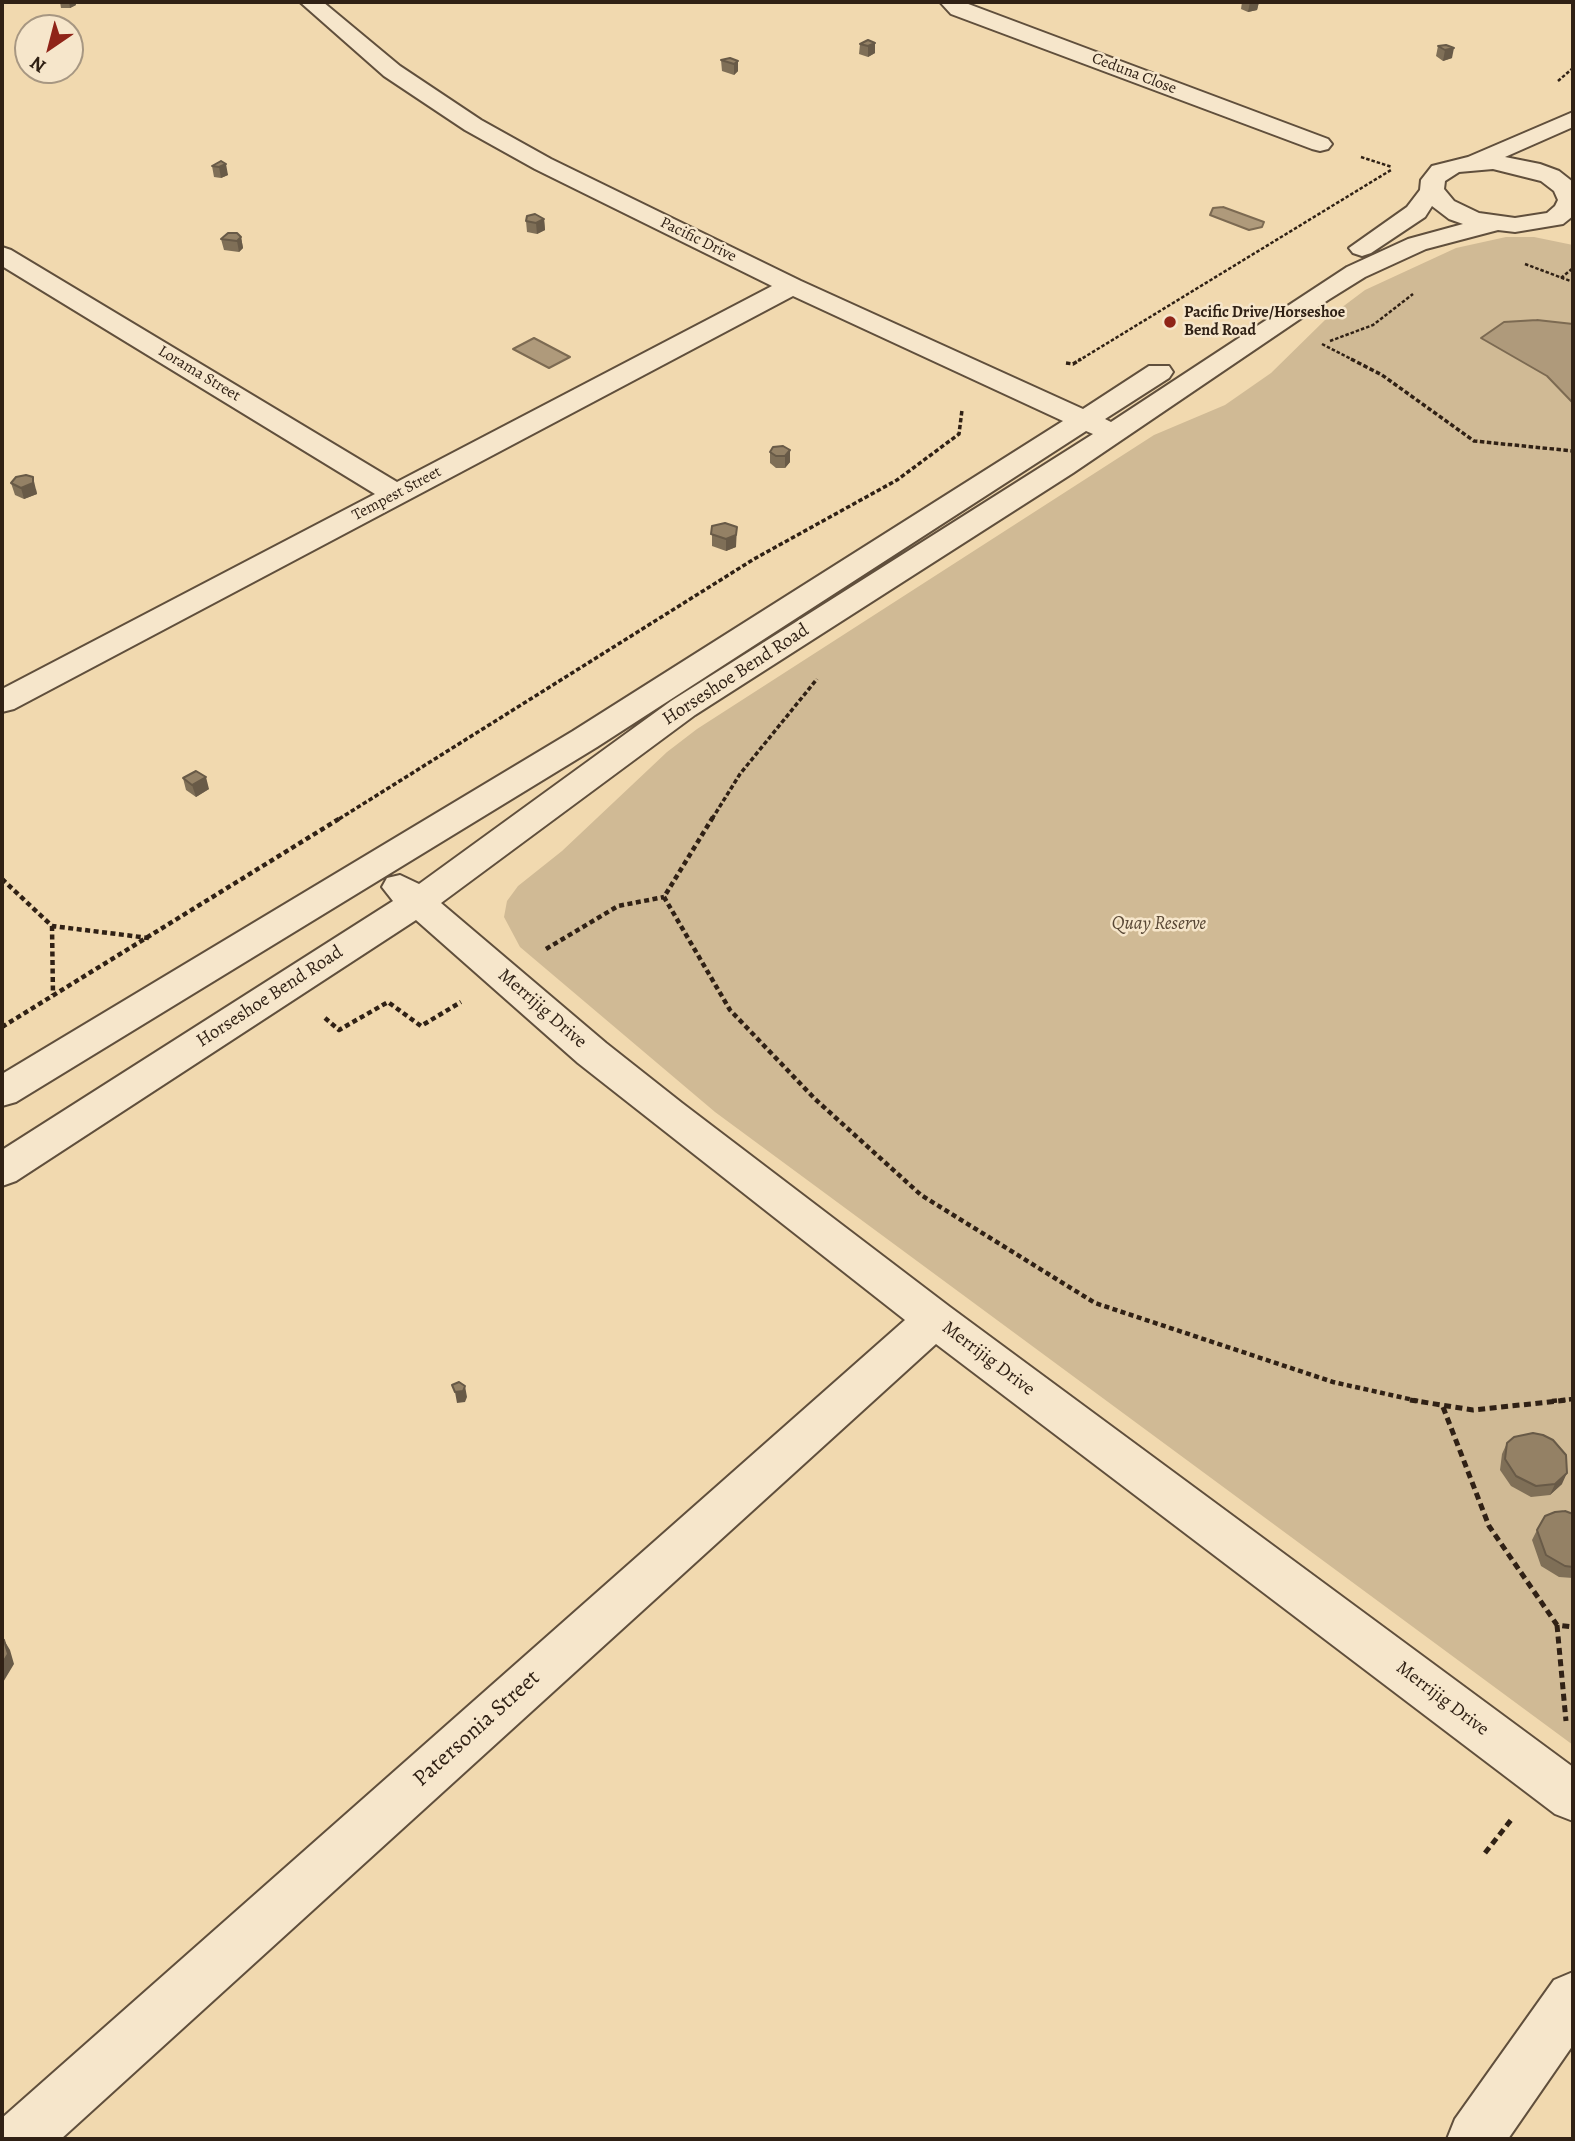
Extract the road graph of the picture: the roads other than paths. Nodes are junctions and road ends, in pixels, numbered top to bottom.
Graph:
1 (310, 2) edge
2 (951, 2) edge
3 (1573, 118) edge
4 (1566, 143) edge
5 (1320, 144) dead end
6 (1473, 162) junction
7 (1567, 189) edge
8 (1432, 190) junction
9 (1493, 223) junction
10 (1536, 224) junction
11 (1573, 233) edge
12 (2, 255) edge
13 (792, 286) junction
14 (1098, 427) junction
15 (396, 494) junction
16 (2, 702) edge
17 (375, 866) junction
18 (418, 901) junction
19 (2, 1092) edge
20 (2, 1170) edge
21 (935, 1319) junction
22 (1573, 1797) edge
23 (1573, 1999) edge
24 (20, 2139) edge
25 (1475, 2139) edge

1 - 13 street, Pacific Drive
2 - 5 street, Ceduna Close
3 - 6 street
4 - 7 street
6 - 7 street
6 - 8 street, Horseshoe Bend Road
7 - 10 street
8 - 9 street
8 - 14 street, Horseshoe Bend Road
9 - 10 street
9 - 14 street, Horseshoe Bend Road
10 - 11 street
12 - 15 street, Lorama Street
13 - 14 street, Pacific Drive
13 - 15 street, Tempest Street
14 - 17 street, Horseshoe Bend Road
14 - 18 street, Horseshoe Bend Road
15 - 16 street, Tempest Street
17 - 18 street, Merrijig Drive
17 - 19 street, Horseshoe Bend Road
18 - 20 street, Horseshoe Bend Road
18 - 21 street, Merrijig Drive
21 - 22 street, Merrijig Drive
21 - 24 street, Patersonia Street
23 - 25 street

